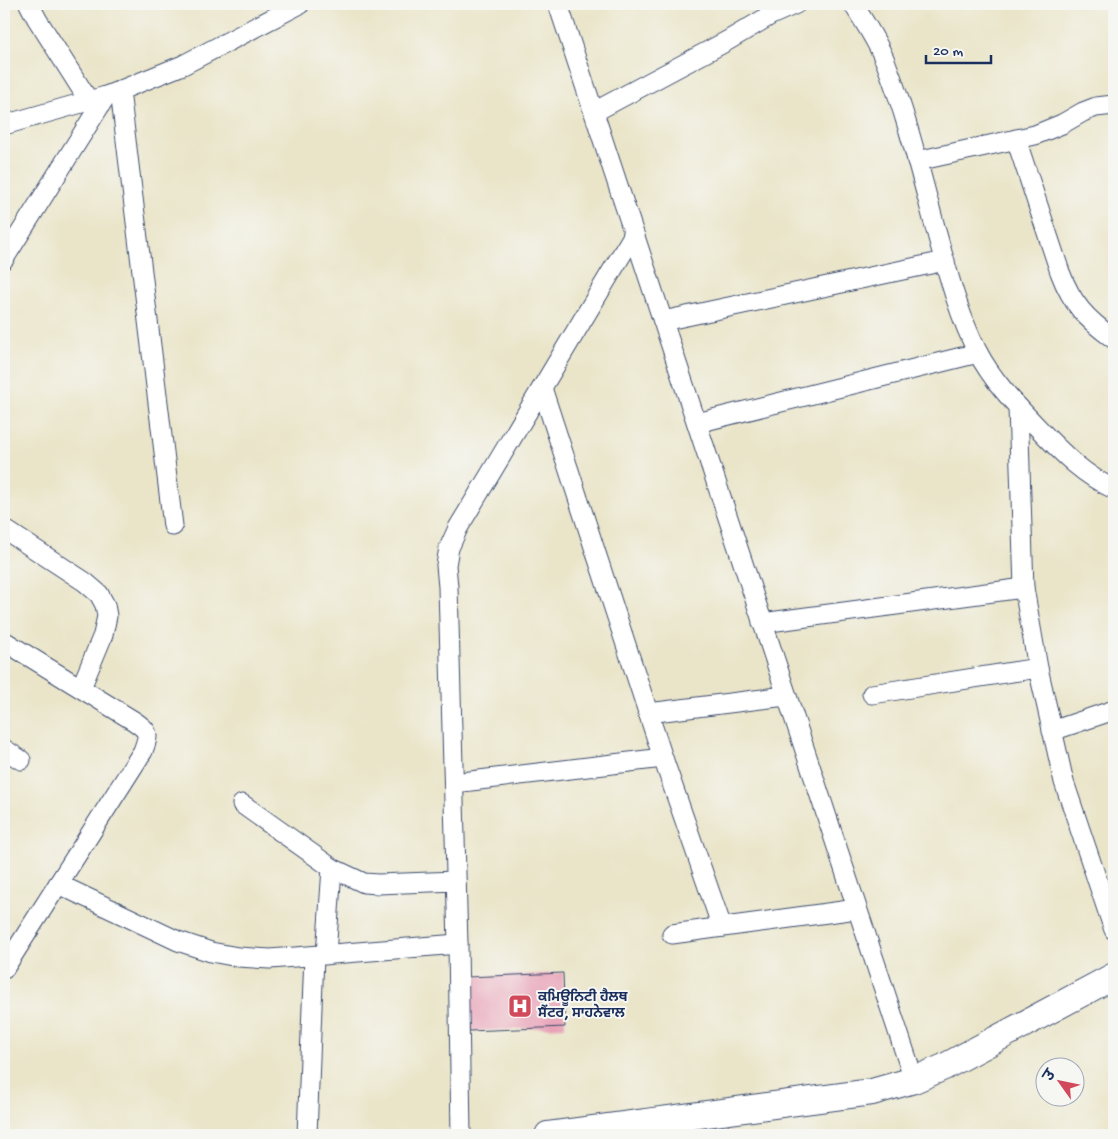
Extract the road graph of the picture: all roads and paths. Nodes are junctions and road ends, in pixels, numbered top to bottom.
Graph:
1 (29, 4) edge
2 (300, 4) edge
3 (558, 4) edge
4 (796, 4) edge
5 (853, 4) edge
6 (105, 96) junction
7 (1114, 105) edge
8 (594, 112) junction
9 (4, 124) edge
10 (1016, 139) junction
11 (917, 161) junction
12 (634, 234) junction
13 (4, 259) edge
14 (945, 261) junction
15 (663, 321) junction
16 (1114, 339) edge
17 (978, 353) junction
18 (542, 388) junction
19 (1018, 407) junction
20 (697, 423) junction
21 (1114, 489) edge
22 (173, 526) dead end
23 (4, 529) edge
24 (1024, 588) junction
25 (762, 623) junction
26 (4, 641) edge
27 (1038, 668) junction
28 (81, 688) junction
29 (872, 694) dead end
30 (786, 696) junction
31 (1114, 710) edge
32 (648, 713) junction
33 (1052, 731) junction
34 (4, 749) edge
35 (662, 758) junction
36 (21, 760) dead end
37 (454, 783) junction
38 (242, 804) dead end
39 (332, 868) junction
40 (456, 880) junction
41 (58, 884) junction
42 (857, 909) junction
43 (722, 927) junction
44 (1114, 930) edge
45 (672, 934) dead end
46 (458, 944) junction
47 (320, 955) junction
48 (6, 959) edge
49 (1114, 976) edge
50 (914, 1080) junction
51 (307, 1135) edge
52 (461, 1135) edge
53 (548, 1135) edge

1 - 6 street
2 - 6 street
3 - 8 street
4 - 8 street
5 - 11 street
6 - 9 street
6 - 13 street
6 - 22 street
7 - 10 street
8 - 12 street
10 - 11 street
10 - 16 street
11 - 14 street
12 - 15 street
12 - 18 street
14 - 15 street
14 - 17 street
15 - 20 street
17 - 19 street
17 - 20 street
18 - 32 street
18 - 37 street
19 - 21 street
19 - 24 street
20 - 25 street
23 - 28 street
24 - 25 street
24 - 27 street
25 - 30 street
26 - 28 street
27 - 29 street
27 - 33 street
28 - 41 street
30 - 32 street
30 - 42 street
31 - 33 street
32 - 35 street
33 - 44 street
34 - 36 street
35 - 37 street
35 - 43 street
37 - 40 street
38 - 39 street
39 - 40 street
39 - 47 street
40 - 46 street
41 - 47 street
41 - 48 street
42 - 43 street
42 - 50 street
43 - 45 street
46 - 47 street
46 - 52 street
47 - 51 street
49 - 50 street
50 - 53 street

